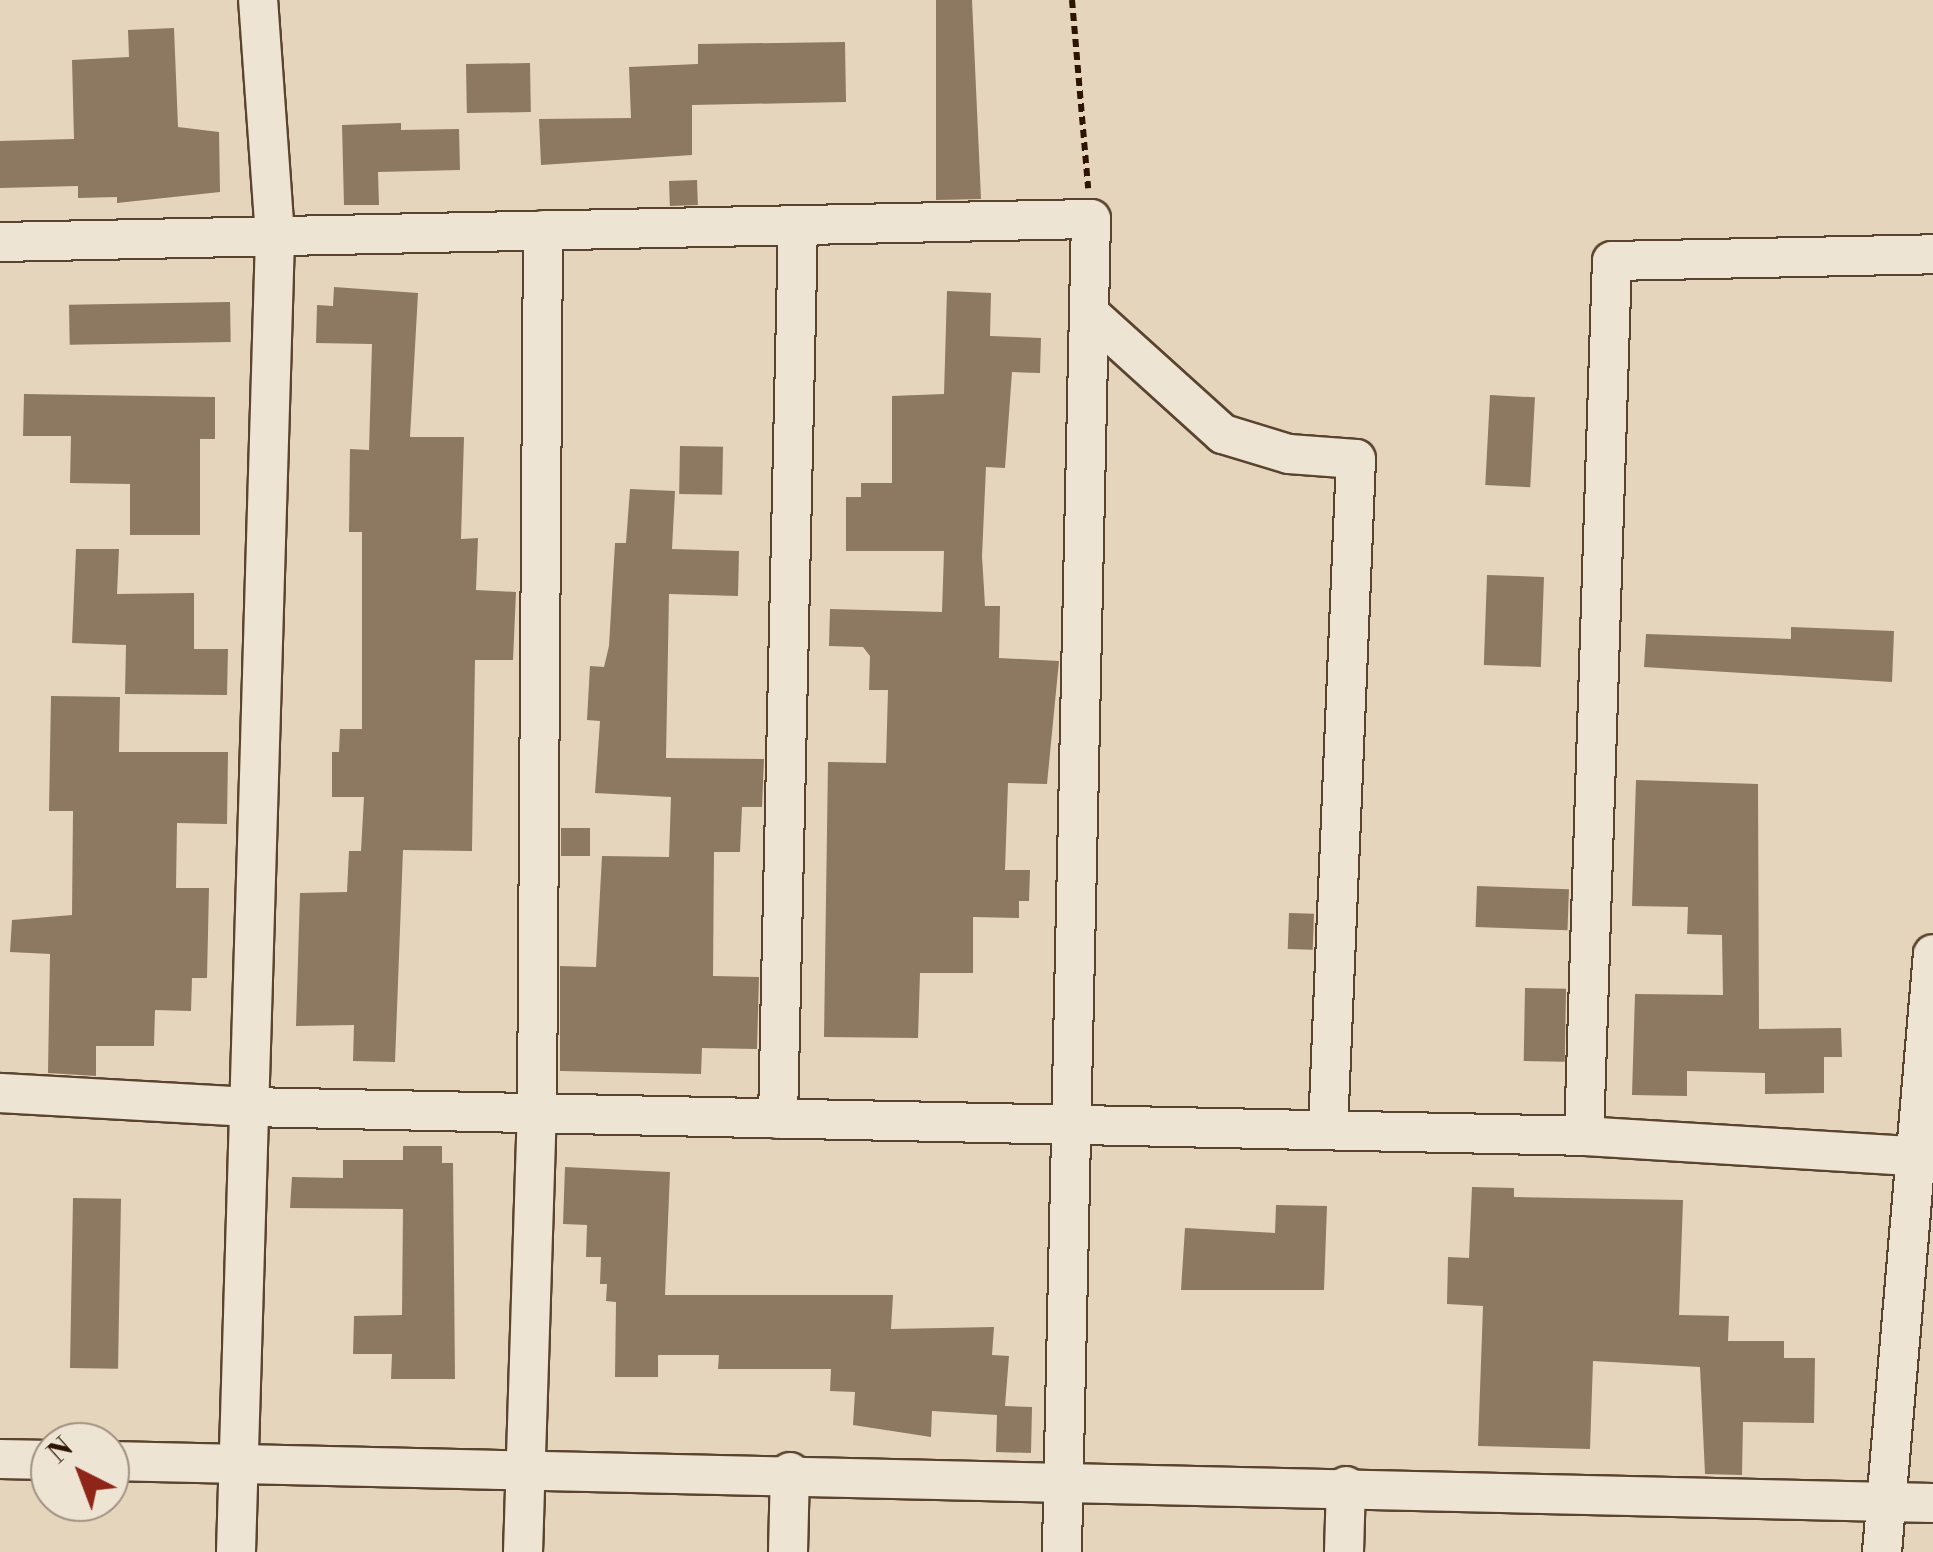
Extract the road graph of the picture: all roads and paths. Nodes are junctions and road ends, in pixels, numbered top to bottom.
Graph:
1 (258, 0) edge
2 (1072, 0) edge
3 (1090, 219) junction
4 (798, 225) junction
5 (543, 230) junction
6 (275, 236) junction
7 (0, 242) edge
8 (1933, 254) edge
9 (1089, 313) junction
10 (1933, 954) edge
11 (0, 1093) edge
12 (249, 1107) junction
13 (537, 1110) junction
14 (778, 1119) junction
15 (1075, 1122) junction
16 (1328, 1129) junction
17 (1584, 1136) junction
18 (1915, 1156) junction
19 (0, 1459) edge
20 (30, 1460) edge
21 (130, 1461) edge
22 (237, 1462) junction
23 (527, 1465) junction
24 (790, 1472) junction
25 (1064, 1478) junction
26 (1346, 1486) junction
27 (1885, 1502) junction
28 (1933, 1503) edge
29 (236, 1552) edge
30 (523, 1552) edge
31 (788, 1552) edge
32 (1062, 1552) edge
33 (1344, 1552) edge
34 (1882, 1552) edge

1 - 6 street
2 - 3 path
3 - 4 street
3 - 9 street
4 - 5 street
4 - 14 street
5 - 6 street
5 - 13 street
6 - 7 street
6 - 12 street
8 - 17 street
9 - 15 street
9 - 16 street
10 - 18 street
11 - 12 street
12 - 13 street
12 - 22 street
13 - 14 street
13 - 23 street
14 - 15 street
15 - 16 street
15 - 25 street
16 - 17 street
17 - 18 street
18 - 27 street
19 - 20 street
21 - 22 street
22 - 23 street
22 - 29 street
23 - 24 street
23 - 30 street
24 - 25 street
24 - 31 street
25 - 26 street
25 - 32 street
26 - 27 street
26 - 33 street
27 - 28 street
27 - 34 street

